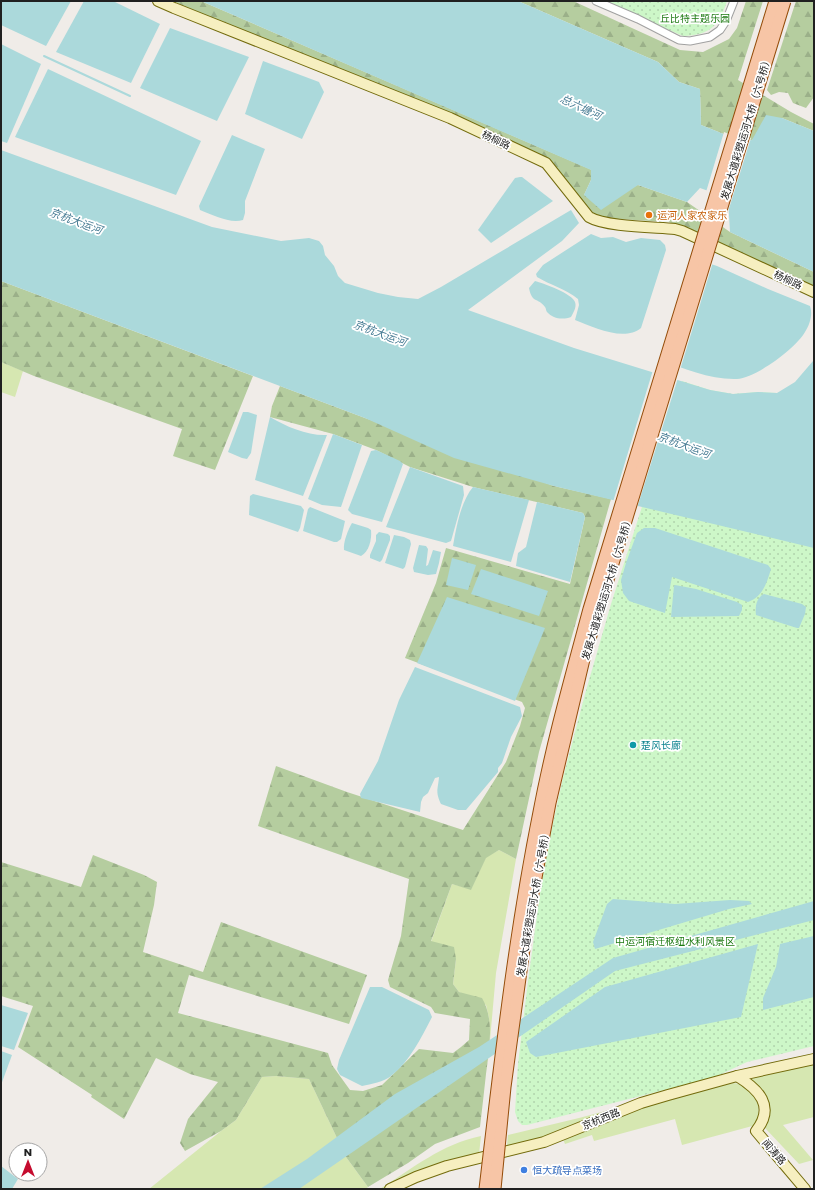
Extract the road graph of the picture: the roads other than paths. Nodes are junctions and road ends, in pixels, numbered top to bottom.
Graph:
1 (158, 1) edge
2 (596, 1) edge
3 (734, 1) edge
4 (775, 1) edge
5 (785, 1) edge
6 (814, 292) edge
7 (814, 1059) edge
8 (737, 1076) junction
9 (390, 1189) edge
10 (485, 1189) edge
11 (495, 1189) edge
12 (805, 1189) edge

1 - 6 street, 杨柳路
2 - 3 street
4 - 10 main road, 发展大道彩塑运河大桥（六号桥）, bridge
5 - 11 main road, 发展大道彩塑运河大桥（六号桥）, bridge
7 - 8 street, 京杭西路
8 - 9 street, 京杭西路
8 - 12 street, 闻涛路

